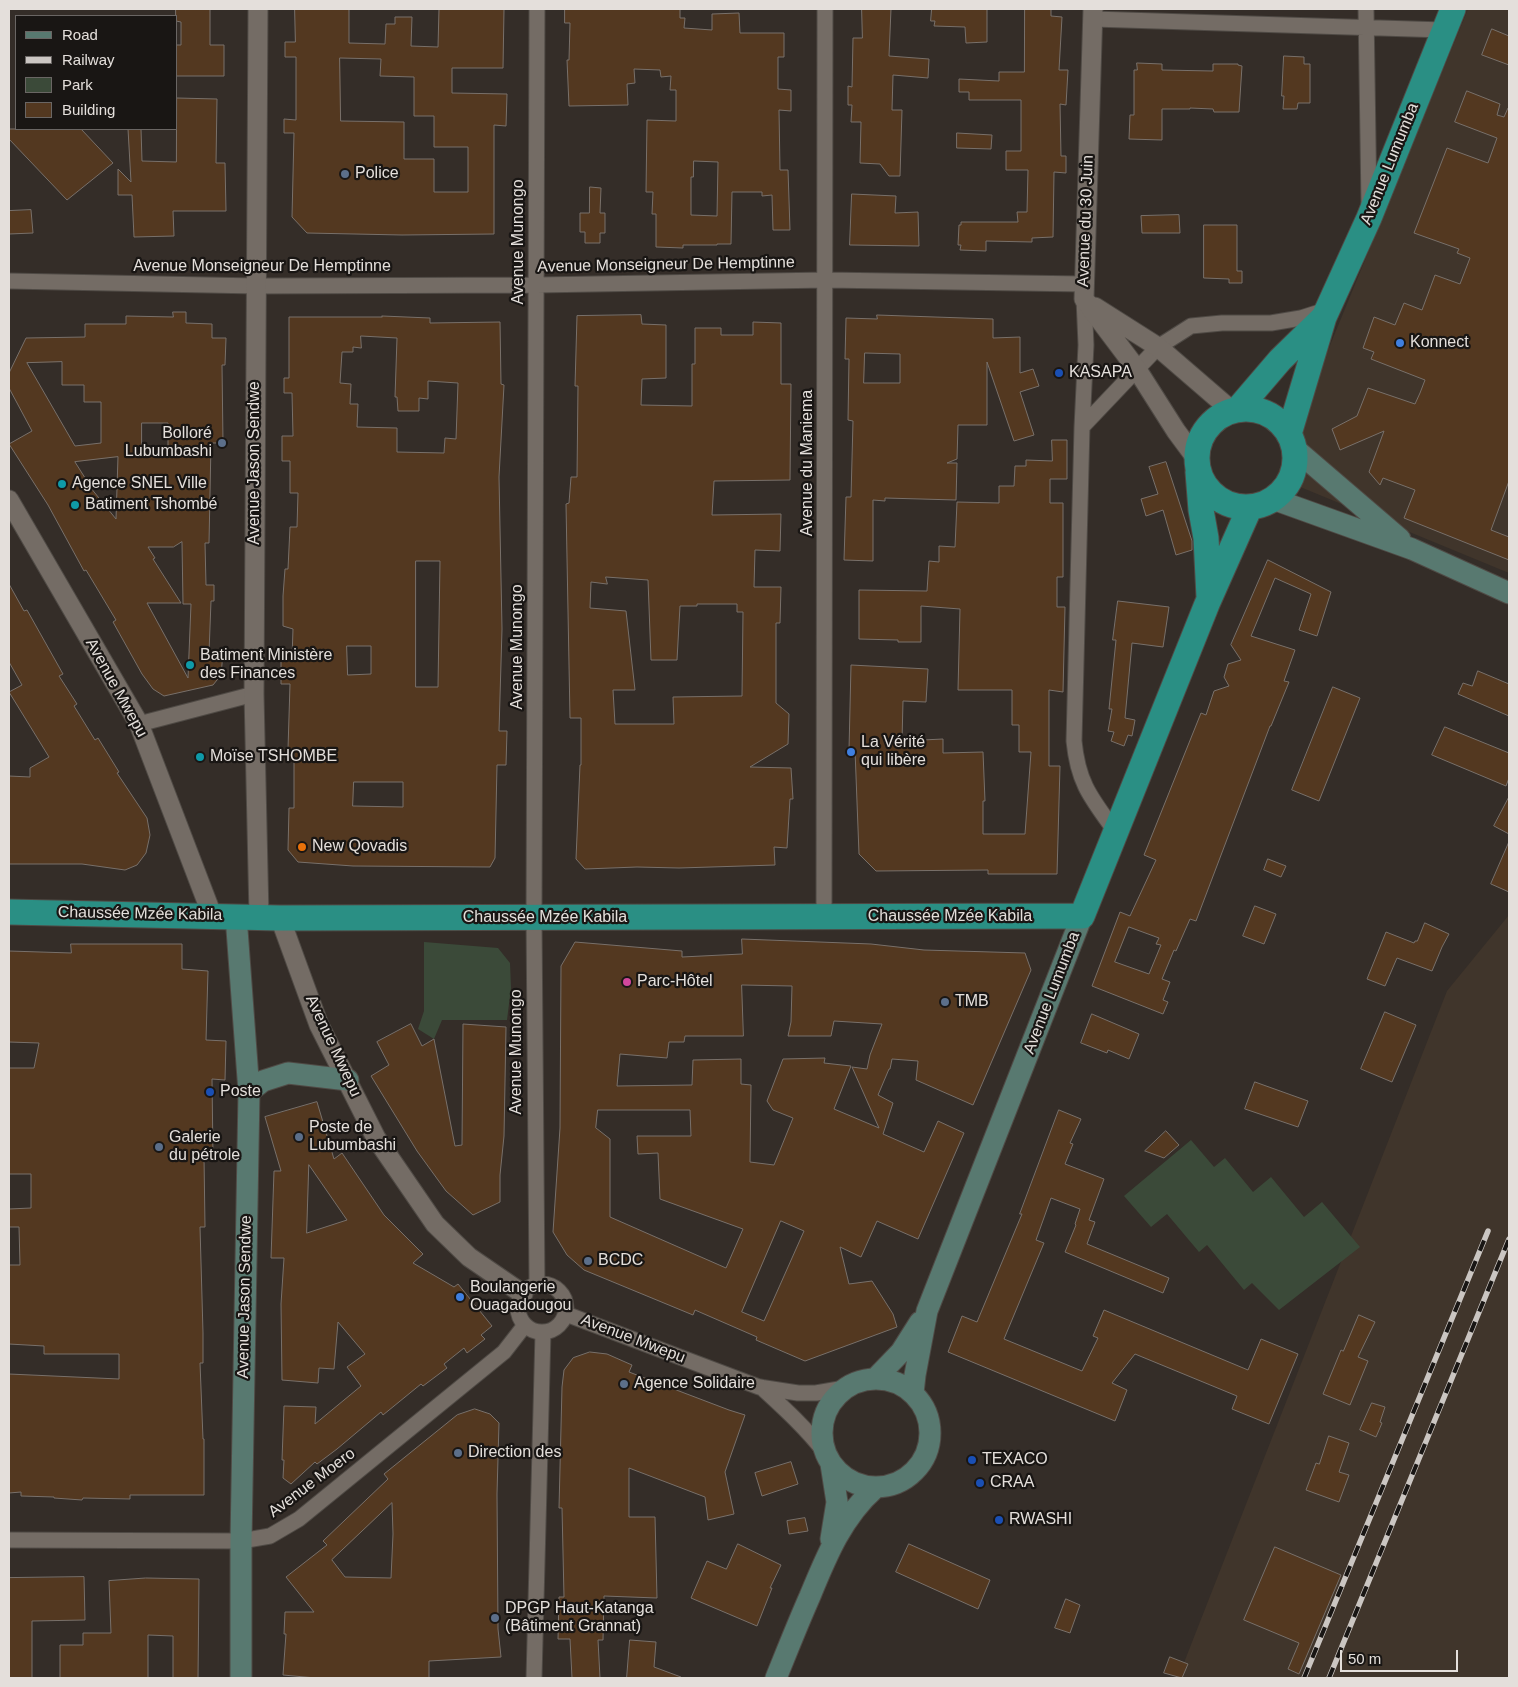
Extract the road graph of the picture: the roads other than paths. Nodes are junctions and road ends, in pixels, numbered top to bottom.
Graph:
1 (258, 9) edge
2 (537, 9) edge
3 (825, 9) edge
4 (1366, 9) edge
5 (1093, 14) edge
6 (1448, 19) edge
7 (1366, 28) junction
8 (1369, 218) junction
9 (826, 280) junction
10 (9, 281) edge
11 (537, 285) junction
12 (257, 286) junction
13 (1084, 292) junction
14 (1325, 314) junction
15 (1158, 347) junction
16 (1136, 368) junction
17 (1234, 410) junction
18 (1082, 426) junction
19 (1292, 441) junction
20 (1197, 464) junction
21 (9, 500) edge
22 (1261, 503) junction
23 (1412, 549) junction
24 (1509, 593) edge
25 (1209, 599) junction
26 (254, 694) junction
27 (139, 724) junction
28 (1115, 831) junction
29 (9, 912) edge
30 (247, 916) junction
31 (1082, 916) junction
32 (534, 918) junction
33 (824, 918) junction
34 (348, 1080) junction
35 (249, 1092) junction
36 (530, 1289) junction
37 (927, 1311) junction
38 (566, 1314) junction
39 (525, 1325) junction
40 (542, 1332) junction
41 (875, 1379) junction
42 (760, 1386) junction
43 (846, 1388) junction
44 (913, 1393) junction
45 (829, 1459) junction
46 (875, 1488) junction
47 (9, 1540) edge
48 (241, 1541) junction
49 (830, 1549) junction
50 (241, 1678) edge
51 (534, 1678) edge
52 (776, 1678) edge

1 - 12 street, Avenue Jason Sendwe
2 - 11 street, Avenue Munongo
3 - 9 street, Avenue du Maniema
4 - 7 street
5 - 7 street
5 - 13 street, Avenue du 30 Juin
6 - 7 street
6 - 8 highway, Avenue Lumumba
7 - 8 street
8 - 14 highway, Avenue Lumumba
9 - 11 street, Avenue Monseigneur De Hemptinne
9 - 13 street, Avenue Monseigneur De Hemptinne
9 - 33 street, Avenue du Maniema
10 - 12 street, Avenue Monseigneur De Hemptinne
11 - 12 street, Avenue Monseigneur De Hemptinne
11 - 32 street, Avenue Munongo
12 - 26 street, Avenue Jason Sendwe
13 - 15 street
13 - 16 street, Avenue du 30 Juin
13 - 18 street
14 - 15 street
14 - 17 highway, Avenue Lumumba
14 - 19 highway, Avenue Lumumba
15 - 16 street
15 - 17 street
16 - 18 street
16 - 20 street, Avenue du 30 Juin
17 - 19 highway
17 - 20 highway, Avenue Lumumba
18 - 28 street
19 - 22 highway, Avenue Lumumba
19 - 23 main road
20 - 22 highway
20 - 25 highway, Avenue Lumumba
21 - 27 street, Avenue Mwepu
22 - 23 main road
22 - 25 highway, Avenue Lumumba
23 - 24 main road
25 - 28 highway, Avenue Lumumba
26 - 27 street
26 - 30 street, Avenue Jason Sendwe
27 - 30 street, Avenue Mwepu
28 - 31 highway, Avenue Lumumba
29 - 30 highway, Chaussée Mzée Kabila
30 - 32 highway, Chaussée Mzée Kabila
30 - 34 street, Avenue Mwepu
30 - 35 main road, Avenue Jason Sendwe
31 - 33 highway, Chaussée Mzée Kabila
31 - 37 main road, Avenue Lumumba
32 - 33 highway, Chaussée Mzée Kabila
32 - 36 street, Avenue Munongo
34 - 35 main road
34 - 36 street, Avenue Mwepu
35 - 48 main road, Avenue Jason Sendwe
36 - 38 street
36 - 39 street
37 - 41 main road
37 - 44 main road, Avenue Lumumba
38 - 40 street
38 - 42 street, Avenue Mwepu
39 - 40 street
39 - 48 street, Avenue Moero
40 - 51 street
41 - 43 main road
41 - 44 main road
42 - 43 street, Avenue Mwepu
42 - 45 street
43 - 45 main road
44 - 46 main road
45 - 46 main road
45 - 49 main road
46 - 49 main road
47 - 48 street, Avenue Moero
48 - 50 main road, Avenue Jason Sendwe
49 - 52 main road

